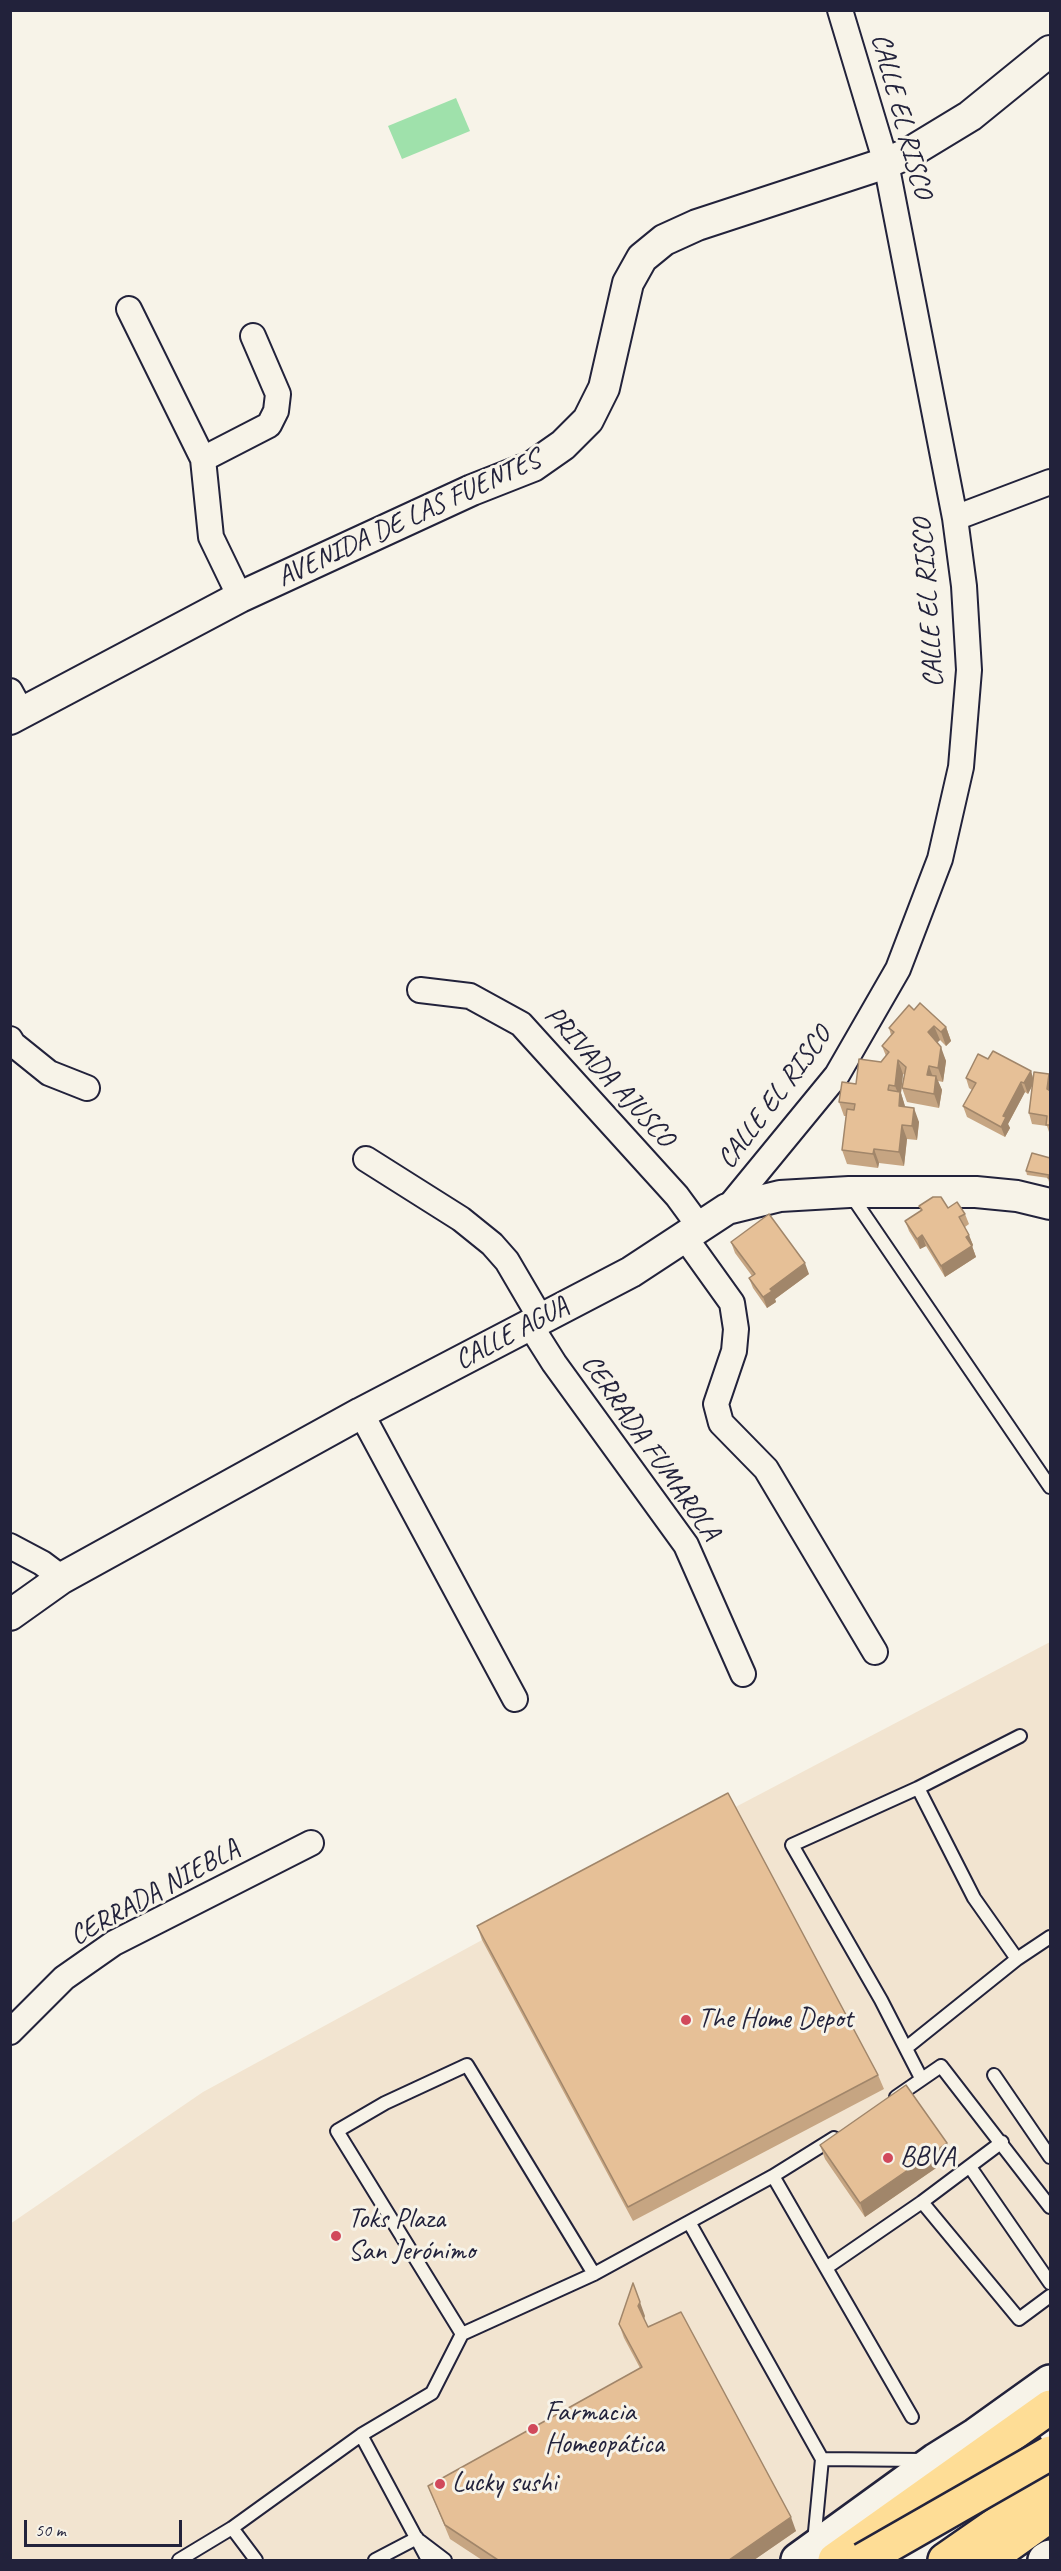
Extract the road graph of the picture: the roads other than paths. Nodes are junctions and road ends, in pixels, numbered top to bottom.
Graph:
1 (840, 10) edge
2 (1050, 51) edge
3 (886, 163) junction
4 (129, 309) dead end
5 (253, 336) dead end
6 (202, 459) junction
7 (1050, 482) edge
8 (955, 518) junction
9 (240, 597) junction
10 (14, 707) edge
11 (420, 990) dead end
12 (10, 1039) edge
13 (87, 1088) dead end
14 (366, 1159) dead end
15 (849, 1192) junction
16 (1050, 1204) edge
17 (727, 1209) junction
18 (691, 1231) junction
19 (536, 1322) junction
20 (361, 1413) junction
21 (1050, 1487) edge
22 (10, 1546) edge
23 (62, 1578) junction
24 (10, 1615) edge
25 (875, 1652) dead end
26 (743, 1674) dead end
27 (514, 1699) dead end
28 (1020, 1736) dead end
29 (918, 1788) junction
30 (311, 1843) dead end
31 (1050, 1936) edge
32 (1017, 1959) junction
33 (10, 2032) edge
34 (906, 2048) junction
35 (993, 2075) dead end
36 (921, 2078) junction
37 (885, 2105) edge
38 (848, 2129) edge
39 (1002, 2142) junction
40 (1050, 2157) edge
41 (970, 2167) junction
42 (773, 2176) junction
43 (922, 2202) junction
44 (1050, 2207) edge
45 (689, 2222) junction
46 (826, 2268) junction
47 (594, 2274) junction
48 (1050, 2283) edge
49 (1050, 2296) edge
50 (462, 2334) junction
51 (1050, 2382) edge
52 (912, 2416) dead end
53 (1043, 2424) edge
54 (361, 2435) junction
55 (1050, 2452) edge
56 (822, 2460) junction
57 (936, 2460) junction
58 (1050, 2487) edge
59 (1050, 2515) edge
60 (232, 2528) junction
61 (1050, 2528) edge
62 (417, 2538) junction
63 (815, 2557) edge
64 (1050, 2557) edge
65 (179, 2560) edge
66 (256, 2560) edge
67 (375, 2560) edge
68 (429, 2560) edge
69 (445, 2560) edge
70 (863, 2560) edge
71 (881, 2560) edge
72 (945, 2560) edge
73 (987, 2560) edge
74 (1006, 2560) edge
75 (1045, 2560) edge

1 - 3 street, CALLE EL RISCO
2 - 3 street, AVENIDA DE LAS FUENTES
3 - 8 street, CALLE EL RISCO
3 - 9 street, AVENIDA DE LAS FUENTES
4 - 6 street
5 - 6 street
6 - 9 street
7 - 8 street
8 - 17 street, CALLE EL RISCO
9 - 10 street, AVENIDA DE LAS FUENTES
11 - 18 street, PRIVADA AJUSCO
12 - 13 street
14 - 19 street, CERRADA FUMAROLA
15 - 16 street, CALLE AGUA
15 - 17 street, CALLE AGUA
15 - 21 lane
17 - 18 street, CALLE AGUA
18 - 19 street, CALLE AGUA
18 - 25 street, PRIVADA AJUSCO
19 - 20 street, CALLE AGUA
19 - 26 street, CERRADA FUMAROLA
20 - 23 street, CALLE AGUA
20 - 27 street
22 - 23 street
23 - 24 street, CALLE AGUA
28 - 29 lane
29 - 32 lane
29 - 34 lane
30 - 33 street, CERRADA NIEBLA
31 - 32 lane
32 - 34 lane
34 - 36 lane
35 - 40 lane
36 - 37 lane
36 - 39 lane
38 - 42 lane
39 - 41 lane
39 - 44 lane
41 - 43 lane
41 - 48 lane
42 - 45 lane
42 - 46 lane
43 - 46 lane
43 - 49 lane
45 - 47 lane
45 - 56 lane
46 - 52 lane
47 - 50 lane
47 - 50 lane
50 - 54 lane
51 - 57 main road
53 - 63 highway
53 - 71 highway
54 - 60 lane
54 - 62 lane
55 - 70 highway, bridge
56 - 57 lane
56 - 63 lane
57 - 63 main road
58 - 72 highway
59 - 73 highway
60 - 65 lane
60 - 66 lane
61 - 74 highway
62 - 67 lane
62 - 68 lane
62 - 69 lane
64 - 75 main road

